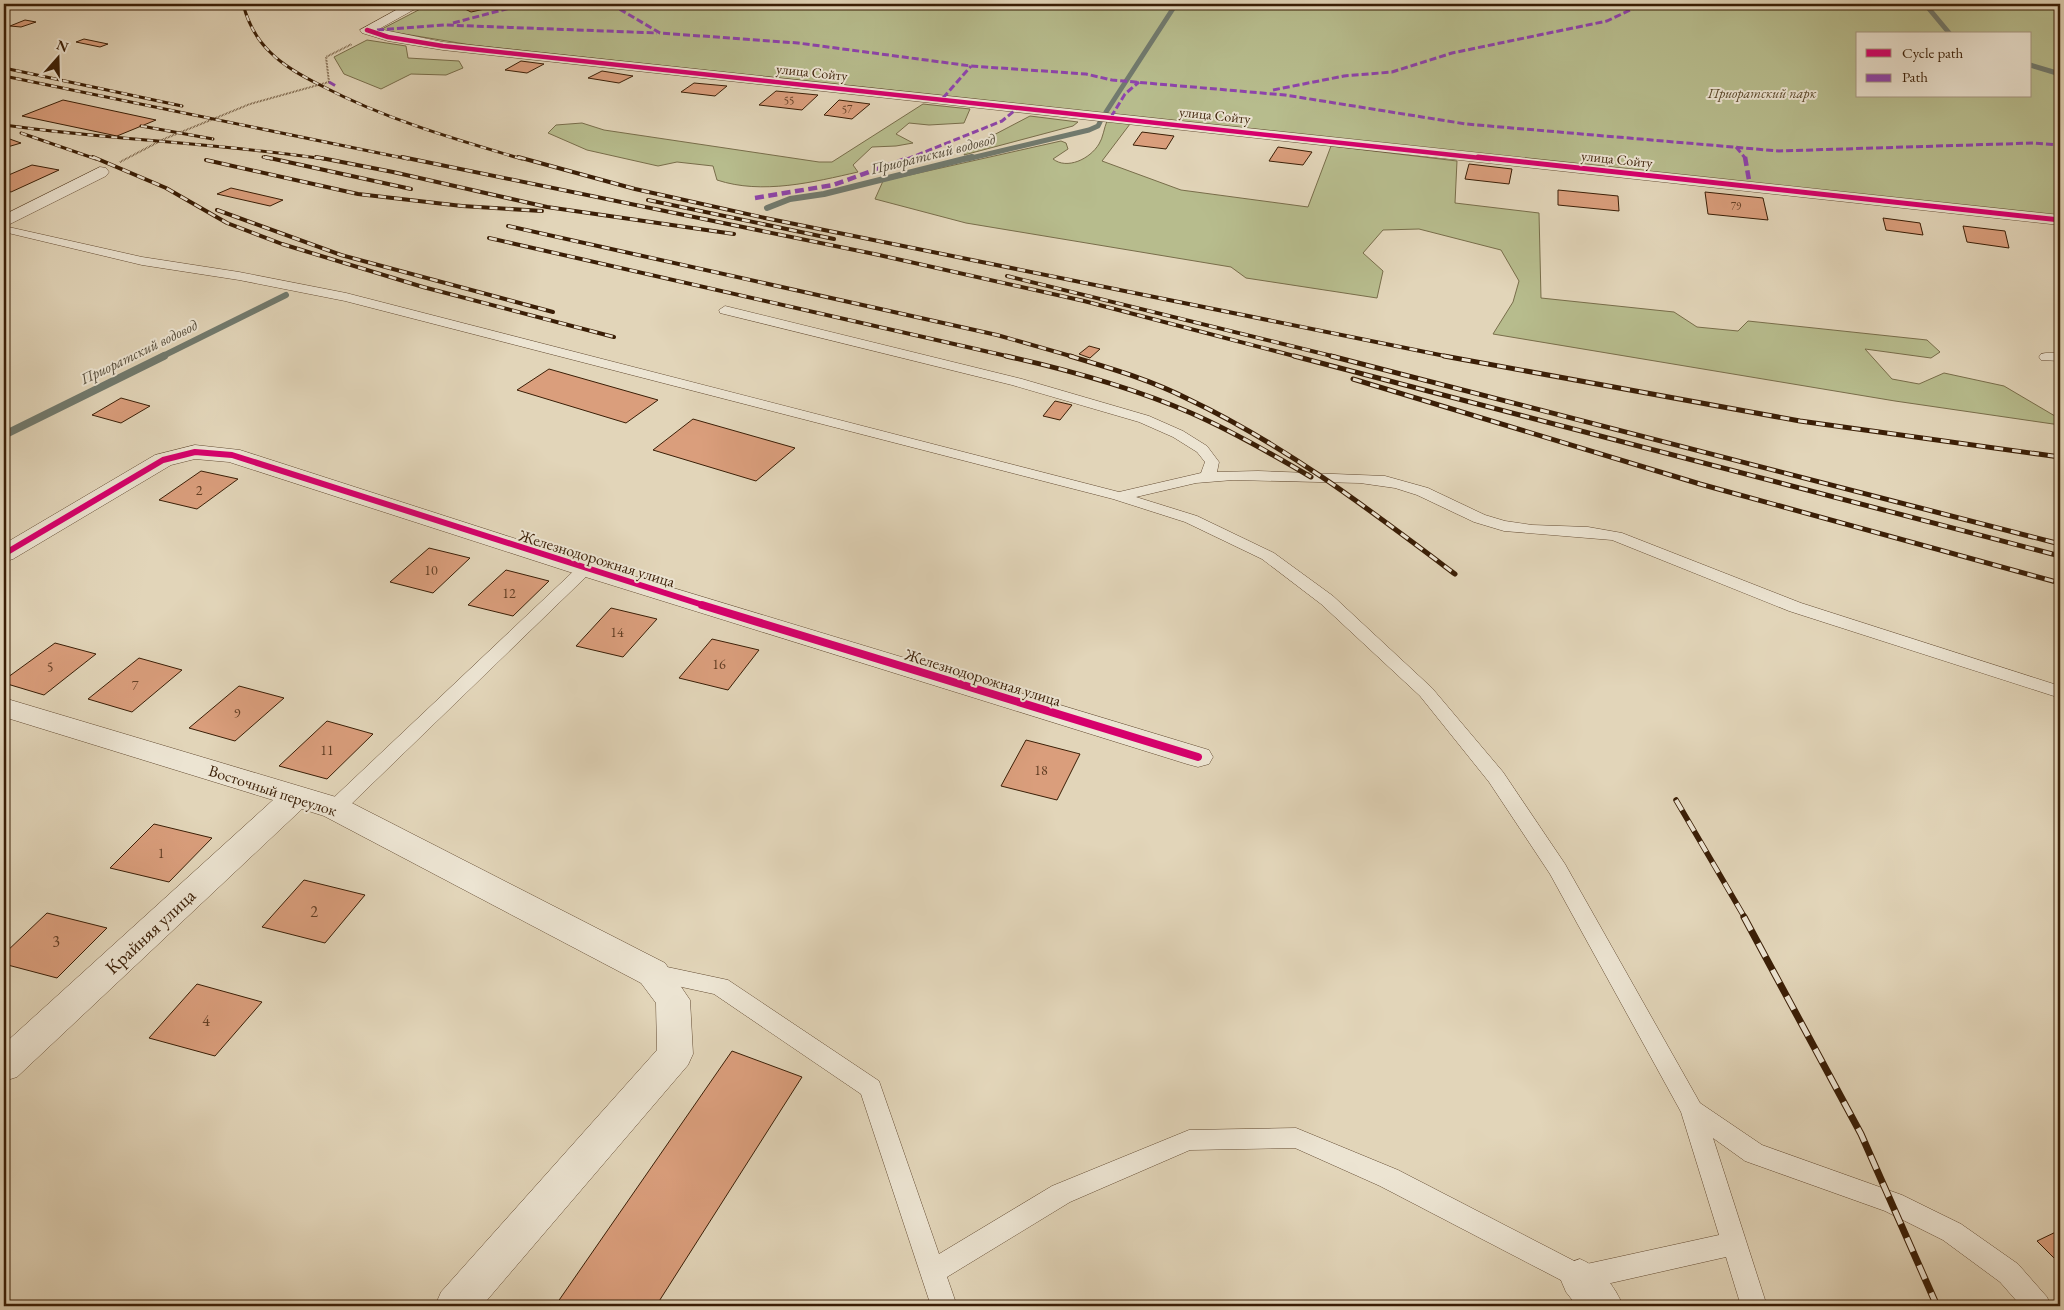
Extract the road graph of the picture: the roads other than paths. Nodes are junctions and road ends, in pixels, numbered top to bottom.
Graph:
1 (417, 4) edge
2 (100, 172) road end
3 (2060, 220) edge
4 (4, 222) edge
5 (4, 229) edge
6 (725, 310) dead end
7 (2046, 356) dead end
8 (2060, 358) edge
9 (1208, 477) junction
10 (1118, 496) junction
11 (4, 554) edge
12 (585, 569) junction
13 (2060, 692) edge
14 (4, 707) edge
15 (1198, 757) dead end
16 (296, 796) junction
17 (335, 808) junction
18 (653, 973) junction
19 (4, 1066) edge
20 (1692, 1110) junction
21 (1734, 1243) junction
22 (933, 1272) junction
23 (1591, 1292) edge
24 (456, 1306) edge
25 (944, 1306) edge
26 (1754, 1306) edge
27 (2038, 1306) edge

1 - 3 street, улица Сойту
2 - 4 street
5 - 10 lane
6 - 9 lane
7 - 8 lane
9 - 10 lane
9 - 13 lane
10 - 20 lane
11 - 12 street, Железнодорожная улица
12 - 15 street, Железнодорожная улица
12 - 17 lane
14 - 16 street, Восточный переулок
16 - 17 street, Восточный переулок
16 - 19 street, Крайняя улица
17 - 18 street, Восточный переулок
18 - 22 lane
18 - 24 street
20 - 21 lane
20 - 27 lane
21 - 23 lane
21 - 26 lane
22 - 23 lane
22 - 25 lane

